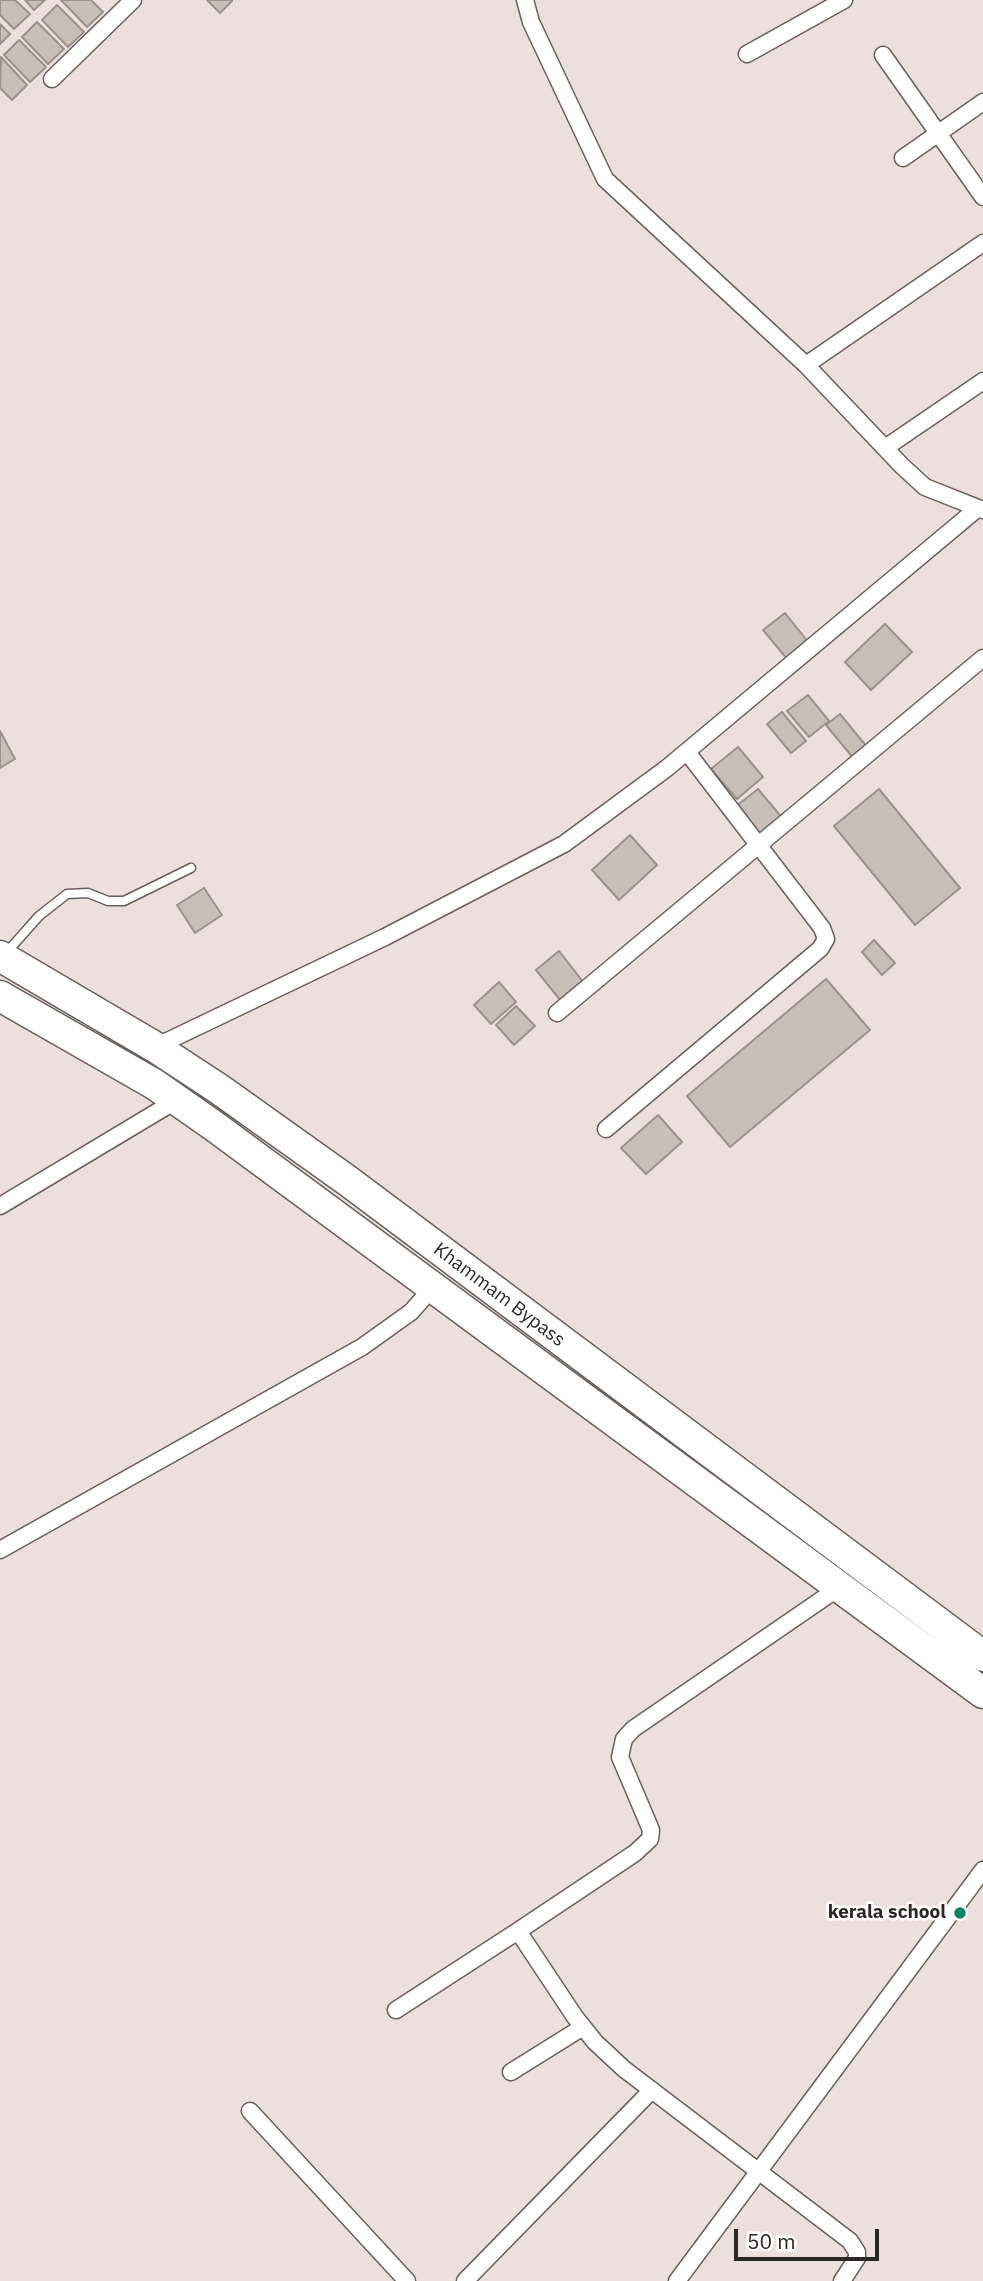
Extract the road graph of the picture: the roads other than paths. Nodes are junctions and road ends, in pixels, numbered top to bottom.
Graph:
1 (133, 0) edge
2 (525, 0) edge
3 (844, 0) edge
4 (747, 54) dead end
5 (883, 55) dead end
6 (52, 79) dead end
7 (983, 102) edge
8 (939, 133) junction
9 (903, 158) dead end
10 (983, 197) edge
11 (983, 243) edge
12 (806, 365) junction
13 (983, 382) edge
14 (885, 448) junction
15 (981, 509) edge
16 (983, 658) edge
17 (687, 752) junction
18 (759, 846) junction
19 (191, 868) dead end
20 (1, 957) edge
21 (0, 996) edge
22 (557, 1013) dead end
23 (155, 1047) junction
24 (177, 1100) junction
25 (606, 1129) dead end
26 (362, 1192) junction
27 (0, 1206) edge
28 (343, 1220) junction
29 (433, 1287) junction
30 (0, 1550) edge
31 (840, 1587) junction
32 (983, 1656) edge
33 (983, 1693) edge
34 (983, 1870) edge
35 (518, 1931) junction
36 (396, 2010) dead end
37 (583, 2027) junction
38 (511, 2072) dead end
39 (652, 2091) junction
40 (250, 2111) dead end
41 (758, 2173) junction
42 (407, 2281) edge
43 (465, 2281) edge
44 (677, 2281) edge
45 (842, 2281) edge

1 - 6 street
2 - 12 street
3 - 4 street
5 - 8 street
7 - 8 street
8 - 9 street
8 - 10 street
11 - 12 street
12 - 14 street
13 - 14 street
14 - 15 street
15 - 17 street
16 - 18 street
17 - 18 street
17 - 23 street
18 - 22 street
18 - 25 street
19 - 20 lane
20 - 23 highway, Khammam Bypass
21 - 24 highway, Khammam Bypass
23 - 26 highway, Khammam Bypass
24 - 27 street
24 - 28 highway, Khammam Bypass
26 - 28 highway
26 - 32 highway, Khammam Bypass
28 - 29 highway, Khammam Bypass
29 - 30 street
29 - 31 highway, Khammam Bypass
31 - 33 highway, Khammam Bypass
31 - 35 street
34 - 41 street
35 - 36 street
35 - 37 street
37 - 38 street
37 - 39 street
39 - 41 street
39 - 43 street
40 - 42 street
41 - 44 street
41 - 45 street

